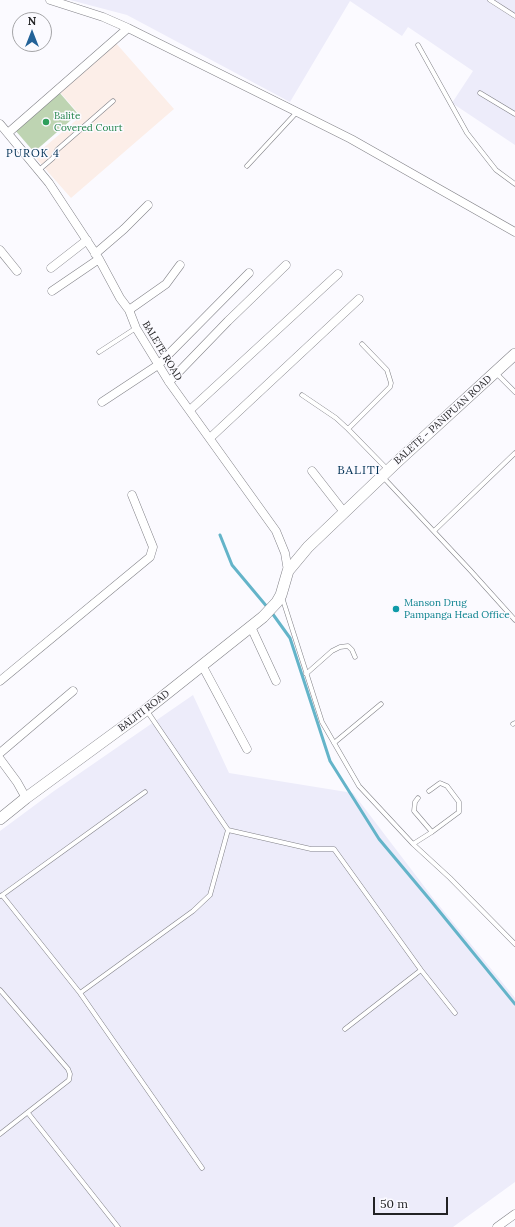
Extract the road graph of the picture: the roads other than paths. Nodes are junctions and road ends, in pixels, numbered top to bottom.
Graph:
1 (50, 0) edge
2 (490, 0) edge
3 (515, 16) edge
4 (128, 28) junction
5 (418, 45) dead end
6 (480, 93) dead end
7 (113, 101) dead end
8 (297, 112) junction
9 (515, 114) edge
10 (0, 124) edge
11 (8, 132) junction
12 (247, 166) dead end
13 (39, 170) junction
14 (515, 184) edge
15 (148, 205) dead end
16 (515, 232) edge
17 (87, 240) junction
18 (0, 250) edge
19 (97, 256) junction
20 (180, 265) dead end
21 (286, 265) dead end
22 (51, 268) dead end
23 (17, 271) dead end
24 (250, 273) dead end
25 (338, 274) dead end
26 (52, 291) dead end
27 (359, 299) dead end
28 (129, 310) junction
29 (136, 328) junction
30 (362, 344) dead end
31 (99, 352) dead end
32 (515, 354) edge
33 (158, 365) junction
34 (496, 372) junction
35 (169, 382) junction
36 (515, 392) edge
37 (302, 395) dead end
38 (102, 402) dead end
39 (190, 410) junction
40 (348, 429) junction
41 (210, 438) junction
42 (515, 453) edge
43 (312, 471) dead end
44 (385, 473) junction
45 (132, 495) dead end
46 (344, 512) junction
47 (434, 531) junction
48 (288, 571) junction
49 (279, 599) junction
50 (515, 620) edge
51 (251, 627) junction
52 (355, 656) dead end
53 (202, 665) junction
54 (306, 674) junction
55 (0, 681) edge
56 (276, 681) dead end
57 (73, 692) dead end
58 (381, 704) dead end
59 (146, 710) junction
60 (334, 743) junction
61 (247, 749) dead end
62 (0, 754) edge
63 (0, 759) edge
64 (429, 791) dead end
65 (145, 792) dead end
66 (26, 798) junction
67 (418, 798) dead end
68 (0, 819) edge
69 (228, 830) junction
70 (432, 832) junction
71 (413, 844) junction
72 (1, 896) edge
73 (515, 944) edge
74 (421, 970) junction
75 (0, 990) edge
76 (80, 993) junction
77 (455, 1013) dead end
78 (345, 1029) dead end
79 (28, 1113) junction
80 (0, 1134) edge
81 (202, 1168) dead end
82 (515, 1214) edge
83 (118, 1227) edge
84 (498, 1227) edge

1 - 4 street
2 - 3 lane
4 - 8 street
4 - 11 street
5 - 14 lane
6 - 9 lane
7 - 13 lane
8 - 12 lane
8 - 16 street
10 - 11 street, BALETE ROAD
11 - 13 street, BALETE ROAD
13 - 17 street, BALETE ROAD
15 - 19 street
17 - 19 street, BALETE ROAD
17 - 22 street
18 - 23 street
19 - 26 street
19 - 28 street, BALETE ROAD
20 - 28 street
21 - 35 street
24 - 33 street
25 - 39 street
27 - 41 street
28 - 29 street, BALETE ROAD
29 - 31 lane
29 - 33 street, BALETE ROAD
30 - 40 lane
32 - 34 main road, BALETE - PANIPUAN ROAD
33 - 35 street, BALETE ROAD
33 - 38 street
34 - 36 lane
34 - 44 main road, BALETE - PANIPUAN ROAD
35 - 39 street, BALETE ROAD
37 - 40 lane
39 - 41 street, BALETE ROAD
40 - 44 lane
41 - 48 street, BALETE ROAD
42 - 47 lane
43 - 46 street
44 - 46 main road, BALETE - PANIPUAN ROAD
44 - 47 lane
45 - 55 street
46 - 48 main road, BALETE - PANIPUAN ROAD
47 - 50 lane
48 - 49 main road, BALETE - PANIPUAN ROAD
49 - 51 main road, BALITI ROAD
49 - 54 lane
51 - 53 main road, BALITI ROAD
51 - 56 street
52 - 54 lane
53 - 59 main road, BALITI ROAD
53 - 61 street
54 - 60 lane
57 - 62 street
58 - 60 lane
59 - 66 main road, BALITI ROAD
59 - 69 lane
60 - 71 lane
63 - 66 street
64 - 70 lane
65 - 72 lane
66 - 68 main road, BALITI ROAD
67 - 70 lane
69 - 74 lane
69 - 76 lane
70 - 71 lane
71 - 73 lane
72 - 76 lane
74 - 77 lane
74 - 78 lane
75 - 79 lane
76 - 81 lane
79 - 80 lane
79 - 83 lane
82 - 84 street

